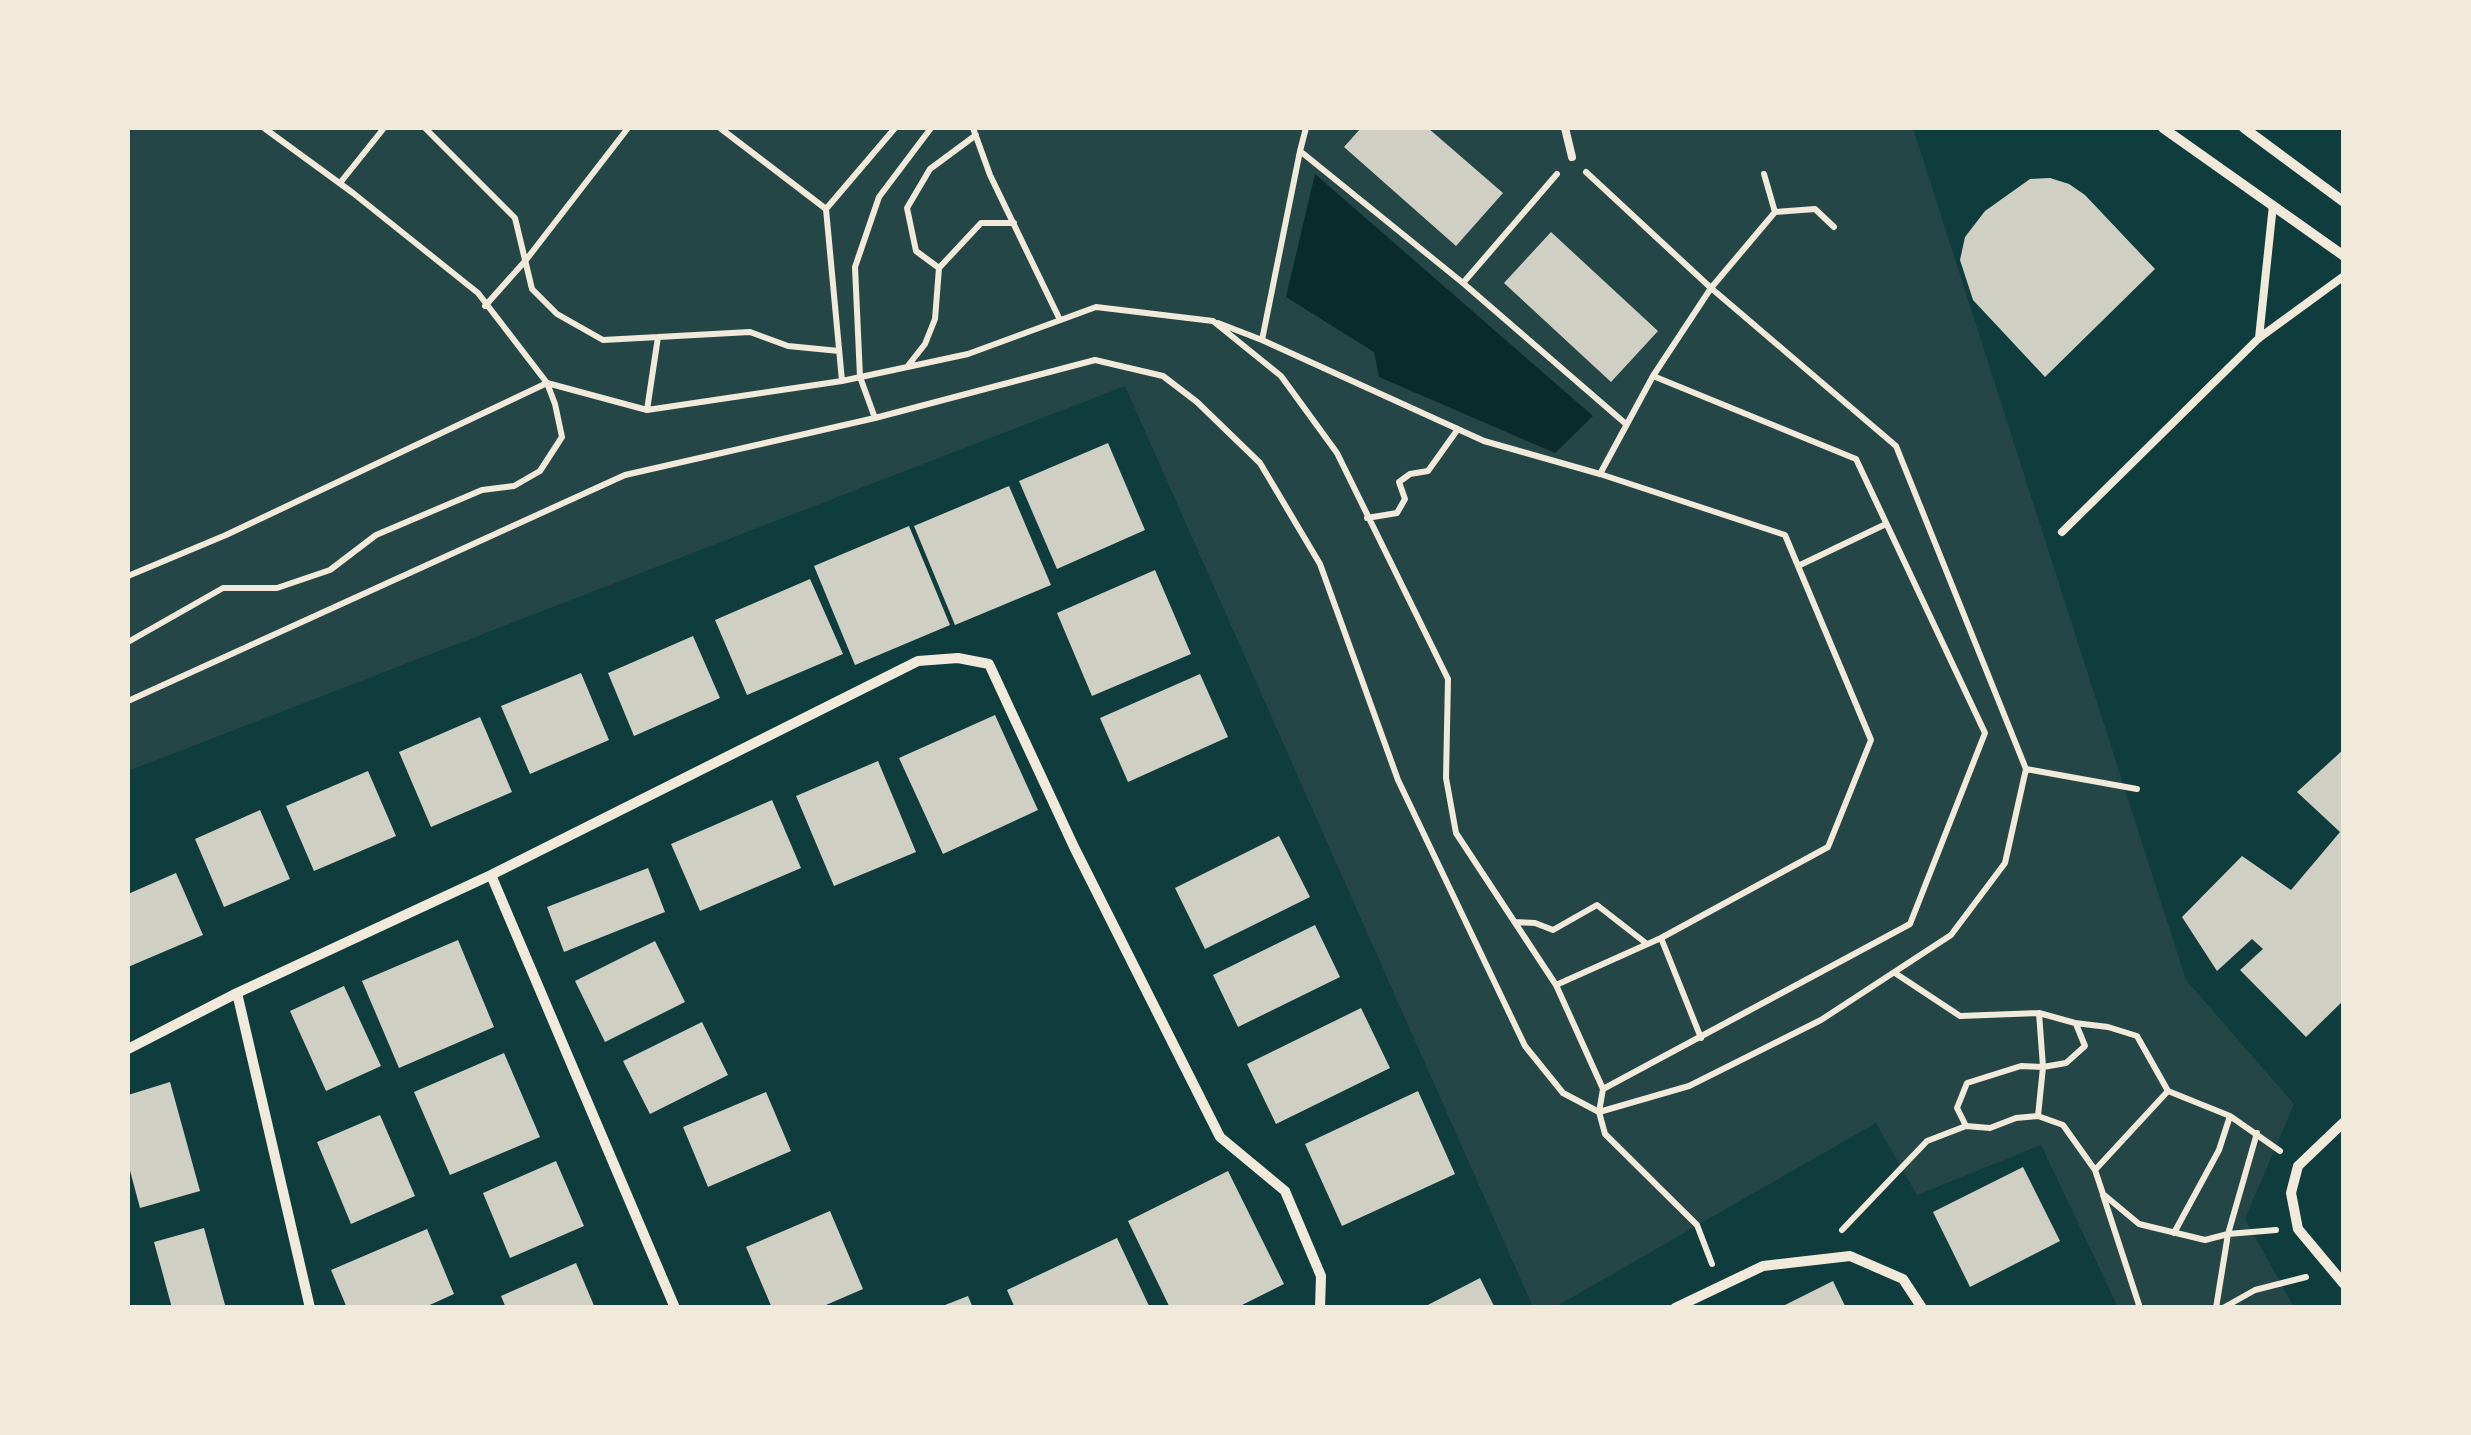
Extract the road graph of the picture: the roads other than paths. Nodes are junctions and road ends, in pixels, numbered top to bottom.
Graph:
1 (1565, 128) edge
2 (2163, 128) edge
3 (2244, 128) edge
4 (1572, 157) road end
5 (2344, 202) edge
6 (2272, 206) junction
7 (2344, 256) edge
8 (2344, 276) edge
9 (2258, 338) junction
10 (2062, 532) dead end
11 (491, 874) junction
12 (237, 993) junction
13 (128, 1049) edge
14 (2344, 1122) edge
15 (2344, 1284) edge
16 (310, 1308) edge
17 (675, 1308) edge
18 (1320, 1308) edge
19 (1675, 1308) edge
20 (1922, 1308) edge

1 - 4 lane
2 - 6 street
3 - 5 street
6 - 7 street
6 - 9 lane
8 - 9 lane
9 - 10 lane
11 - 12 street
11 - 17 street
11 - 18 street
12 - 13 street
12 - 16 street
14 - 15 street
19 - 20 street

